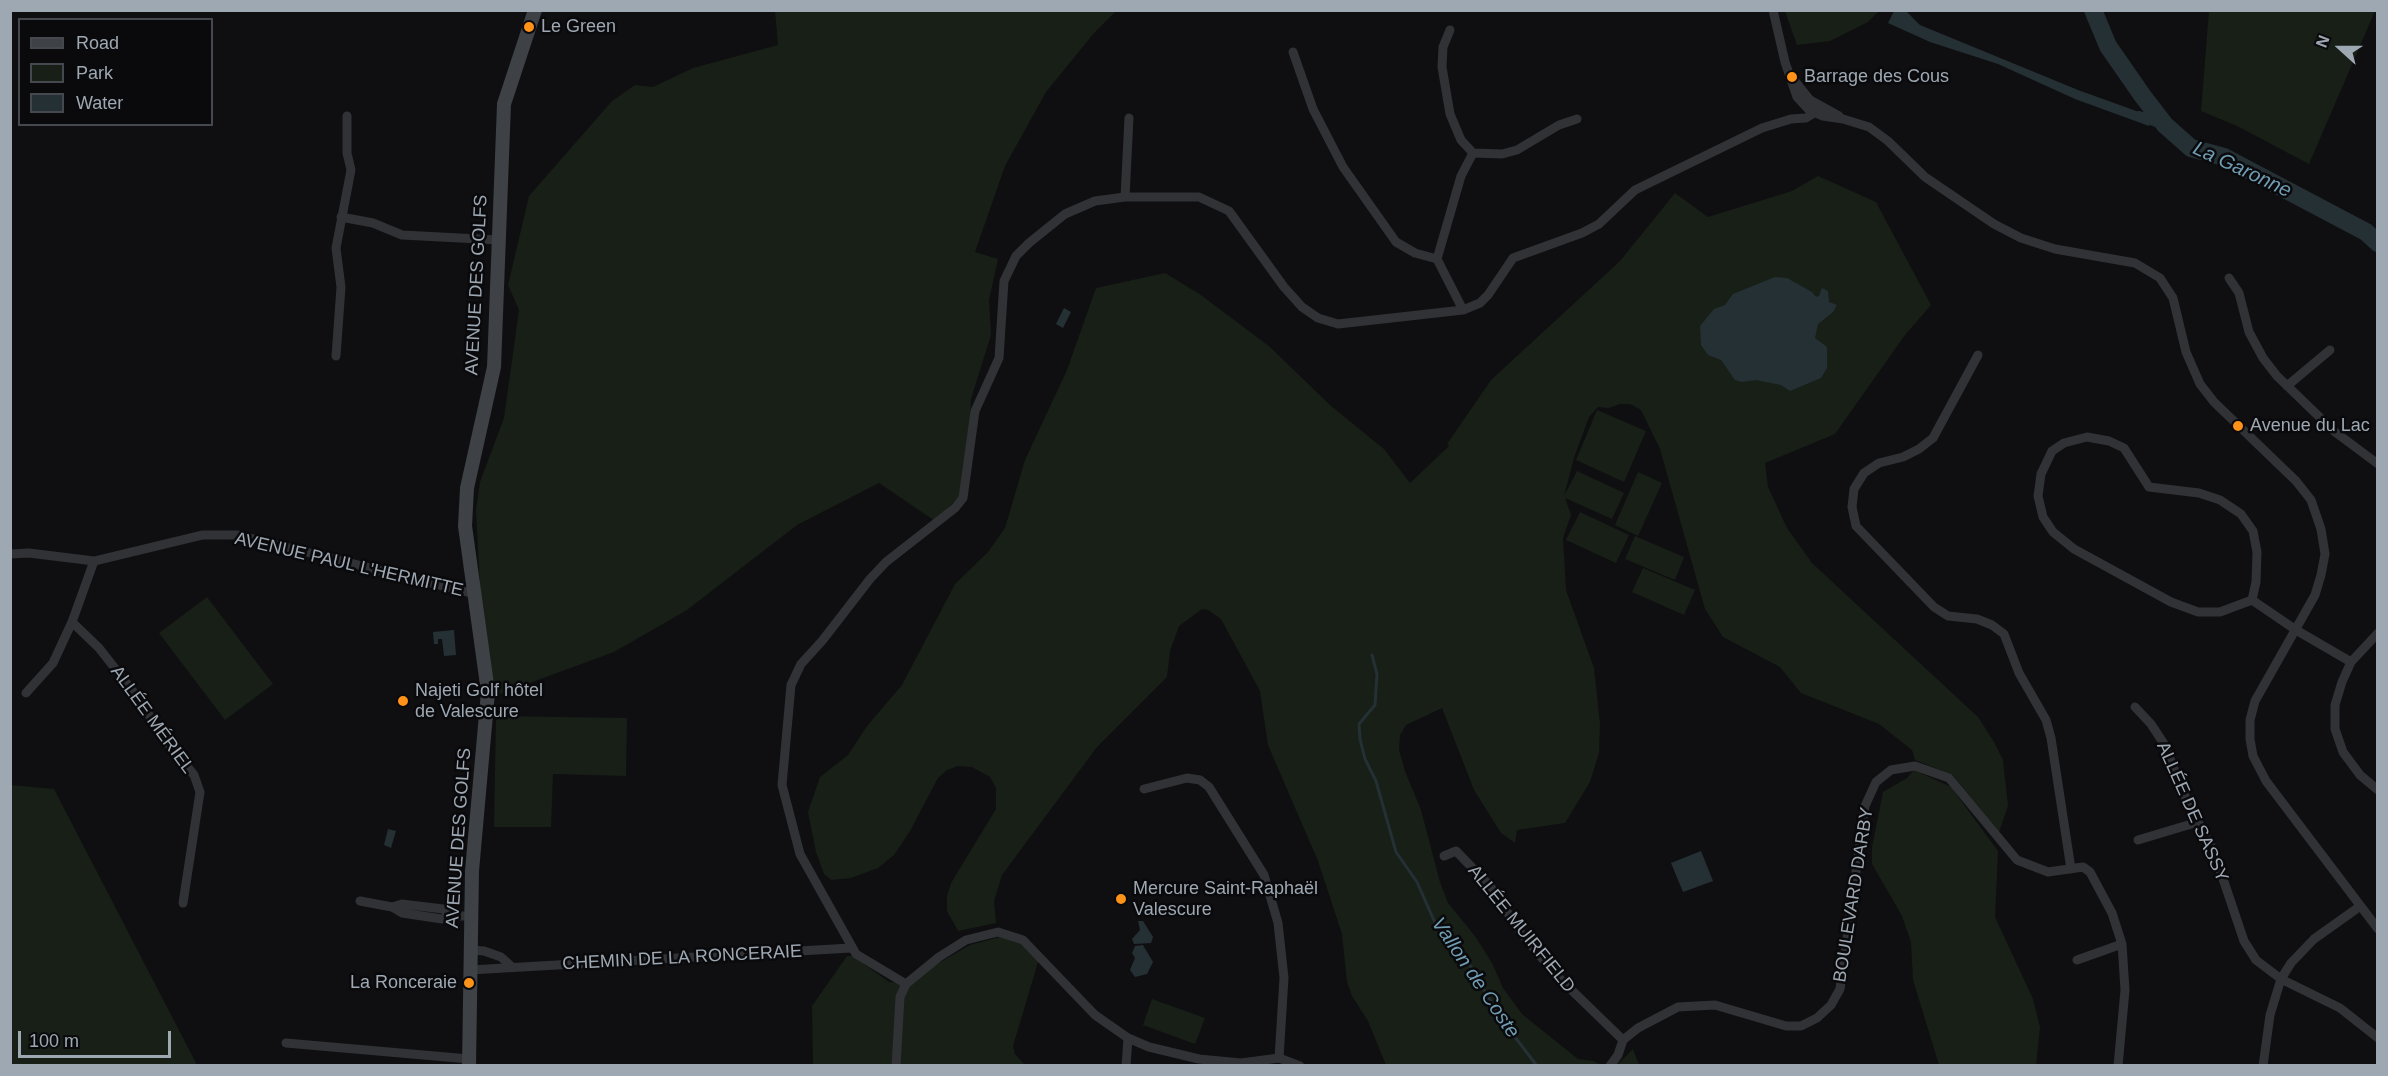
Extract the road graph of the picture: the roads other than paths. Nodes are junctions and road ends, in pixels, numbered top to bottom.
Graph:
1 (535, 10) edge
2 (1773, 10) edge
3 (1450, 30) dead end
4 (1293, 52) dead end
5 (1792, 77) junction
6 (1797, 97) junction
7 (1811, 106) junction
8 (347, 116) dead end
9 (1129, 118) dead end
10 (1577, 118) dead end
11 (1791, 119) junction
12 (1473, 153) junction
13 (1125, 196) junction
14 (341, 217) junction
15 (498, 240) junction
16 (1437, 259) junction
17 (2229, 278) dead end
18 (1463, 310) junction
19 (2330, 350) dead end
20 (1978, 355) dead end
21 (336, 356) dead end
22 (2288, 386) junction
23 (2378, 464) edge
24 (10, 554) edge
25 (94, 561) junction
26 (475, 594) junction
27 (2252, 600) junction
28 (72, 622) junction
29 (2296, 630) junction
30 (2378, 633) edge
31 (2351, 662) junction
32 (26, 693) dead end
33 (2135, 707) dead end
34 (1144, 789) dead end
35 (2378, 790) edge
36 (2198, 822) junction
37 (2138, 840) dead end
38 (1444, 856) dead end
39 (2071, 869) junction
40 (360, 901) dead end
41 (183, 903) dead end
42 (2359, 907) junction
43 (470, 916) junction
44 (2378, 929) edge
45 (2122, 944) junction
46 (851, 948) junction
47 (470, 950) junction
48 (2077, 960) dead end
49 (512, 966) junction
50 (470, 970) junction
51 (2281, 979) junction
52 (906, 984) junction
53 (1128, 1038) junction
54 (2378, 1038) edge
55 (1623, 1040) junction
56 (286, 1043) dead end
57 (1279, 1058) junction
58 (469, 1062) edge
59 (1241, 1064) edge
60 (896, 1065) edge
61 (1126, 1065) edge
62 (1300, 1065) edge
63 (1610, 1065) edge
64 (2118, 1065) edge
65 (2264, 1065) edge

1 - 15 main road, AVENUE DES GOLFS
2 - 5 street
3 - 12 street
4 - 16 street
5 - 6 street
5 - 7 street
6 - 7 street
6 - 11 street
7 - 11 street
7 - 29 street
8 - 14 street
9 - 13 street
10 - 12 street
11 - 18 street
12 - 16 street
13 - 18 street
13 - 46 street
14 - 15 street
14 - 21 street
15 - 26 main road, AVENUE DES GOLFS
16 - 18 street
17 - 22 street
19 - 22 street
20 - 39 street
22 - 23 street
24 - 25 street, AVENUE PAUL L'HERMITTE
25 - 26 street, AVENUE PAUL L'HERMITTE
25 - 28 street
26 - 43 main road, AVENUE DES GOLFS
27 - 27 street
27 - 29 street
28 - 32 street
28 - 41 street, ALLÉE MÉRIEL
29 - 31 street
29 - 42 street
30 - 31 street
31 - 35 street
33 - 36 street, ALLÉE DE SASSY
34 - 57 street
36 - 37 street
36 - 51 street, ALLÉE DE SASSY
38 - 55 street, ALLÉE MUIRFIELD
39 - 45 street, BOULEVARD DARBY
39 - 55 street, BOULEVARD DARBY
40 - 43 street
42 - 44 street
42 - 51 street
43 - 47 main road, AVENUE DES GOLFS
45 - 48 street
45 - 64 street
46 - 49 street, CHEMIN DE LA RONCERAIE
46 - 52 street
47 - 49 street
47 - 50 main road, AVENUE DES GOLFS
49 - 50 street, CHEMIN DE LA RONCERAIE
50 - 58 main road, AVENUE DES GOLFS
51 - 54 street, ALLÉE DE SASSY
51 - 65 street
52 - 53 street
52 - 60 street
53 - 59 street
53 - 61 street
55 - 63 street, BOULEVARD DARBY
56 - 58 street
57 - 59 street
57 - 62 street

